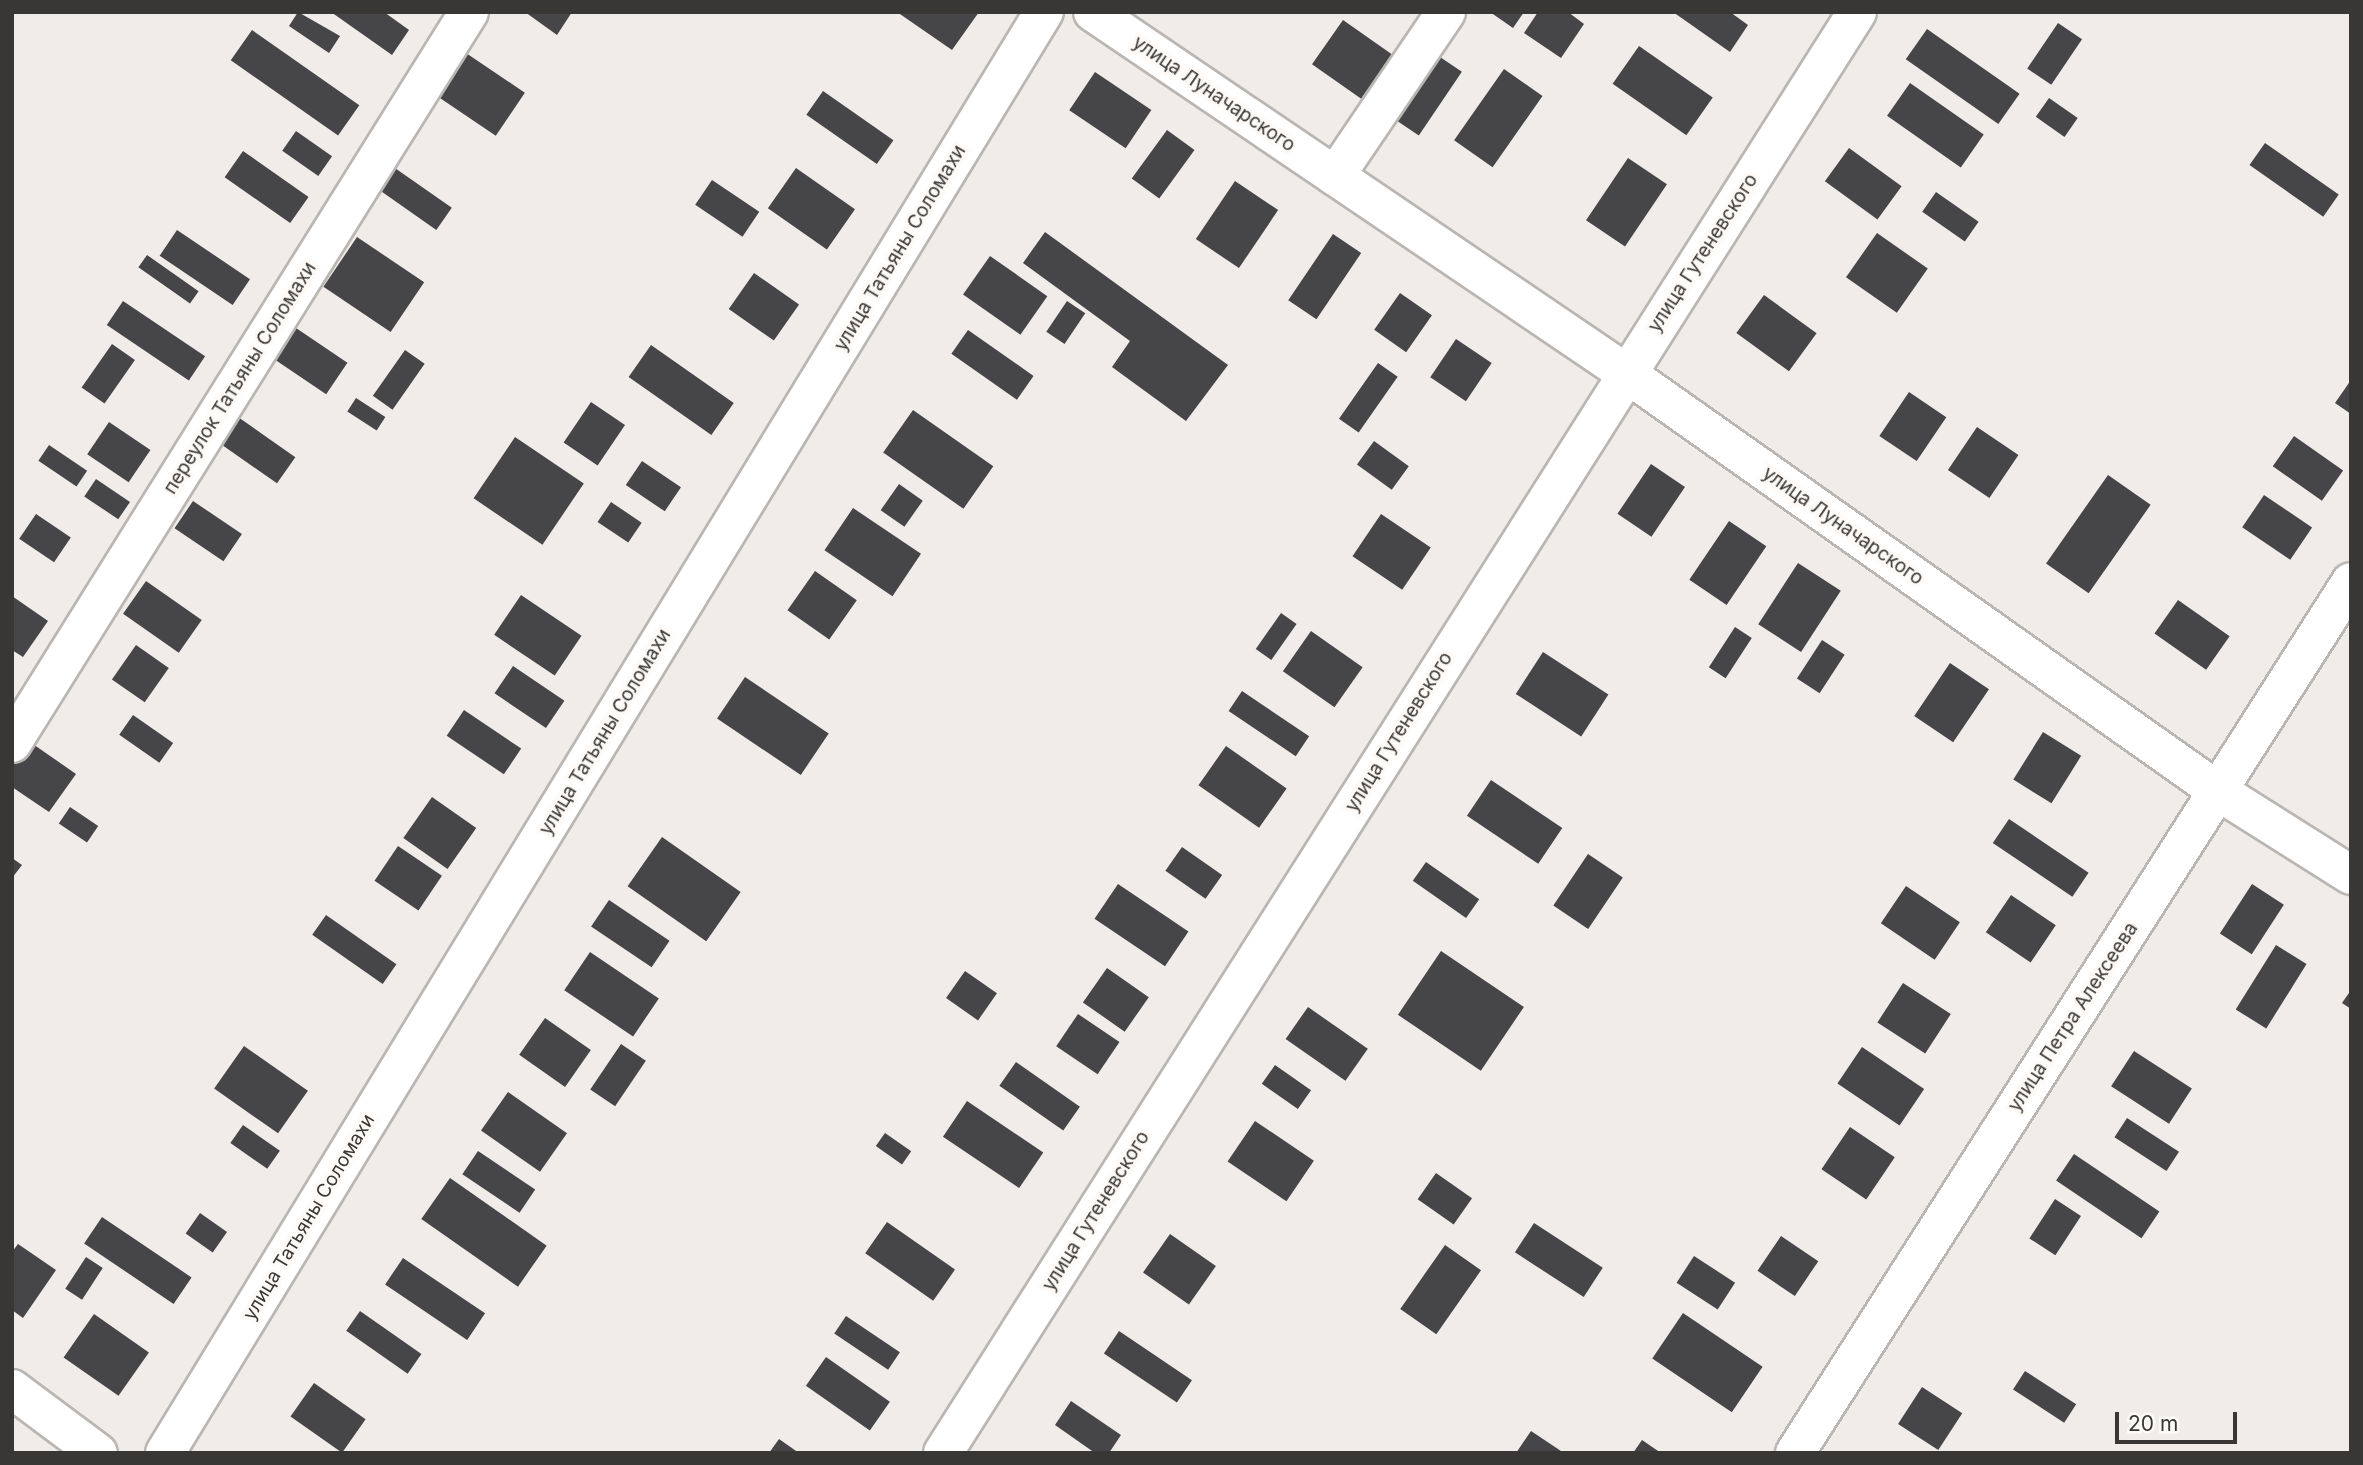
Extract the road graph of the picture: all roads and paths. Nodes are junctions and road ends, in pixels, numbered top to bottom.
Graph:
1 (468, 12) edge
2 (1044, 12) edge
3 (1093, 12) edge
4 (1446, 12) edge
5 (1857, 12) edge
6 (1335, 176) junction
7 (1626, 373) junction
8 (2351, 582) edge
9 (12, 743) edge
10 (2218, 791) junction
11 (2351, 875) edge
12 (12, 1389) edge
13 (98, 1453) edge
14 (165, 1453) edge
15 (943, 1453) edge
16 (1796, 1453) edge

1 - 9 street, переулок Татьяны Соломахи
2 - 14 street, улица Татьяны Соломахи
3 - 6 street, улица Луначарского
4 - 6 street
5 - 7 street, улица Гутеневского
6 - 7 street, улица Луначарского
7 - 10 street, улица Луначарского
7 - 15 street, улица Гутеневского
8 - 10 street, улица Петра Алексеева
10 - 11 street, улица Луначарского
10 - 16 street, улица Петра Алексеева
12 - 13 street

